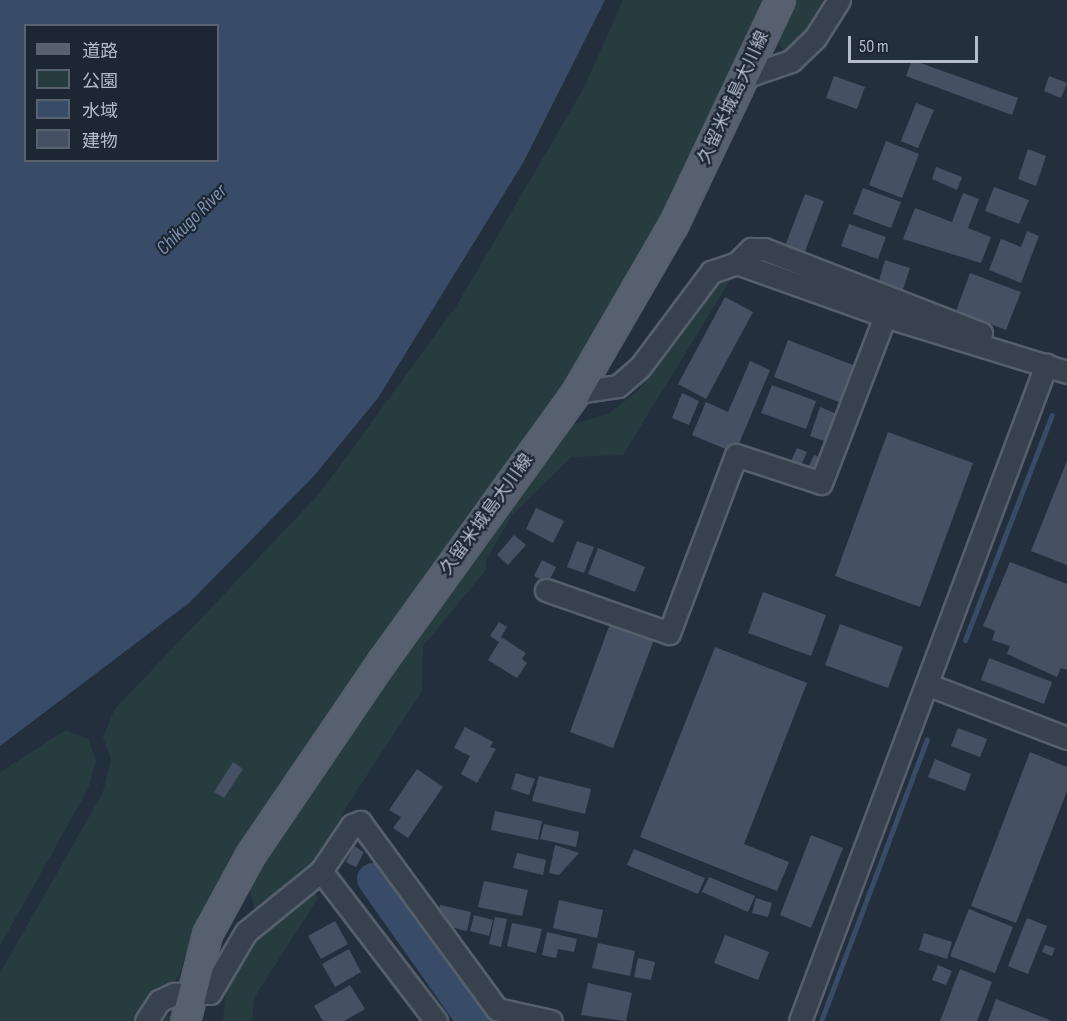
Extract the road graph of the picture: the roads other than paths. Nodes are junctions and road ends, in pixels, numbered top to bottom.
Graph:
1 (780, 0) edge
2 (839, 0) edge
3 (744, 77) junction
4 (737, 263) junction
5 (885, 316) junction
6 (992, 349) junction
7 (1046, 365) junction
8 (1067, 372) edge
9 (576, 392) junction
10 (546, 590) dead end
11 (929, 685) junction
12 (1067, 738) edge
13 (321, 871) junction
14 (167, 979) dead end
15 (187, 1009) edge
16 (146, 1021) edge
17 (436, 1021) edge
18 (552, 1021) edge
19 (800, 1021) edge

1 - 3 main road, 久留米城島大川線
2 - 3 street
3 - 9 main road, 久留米城島大川線
4 - 5 street
4 - 6 street
4 - 9 street
5 - 6 street
5 - 10 street
6 - 7 street
7 - 8 street
7 - 11 street
9 - 15 main road, 久留米城島大川線
11 - 12 street
11 - 19 street
13 - 15 street
13 - 17 street
13 - 18 street
14 - 15 street
15 - 16 street

